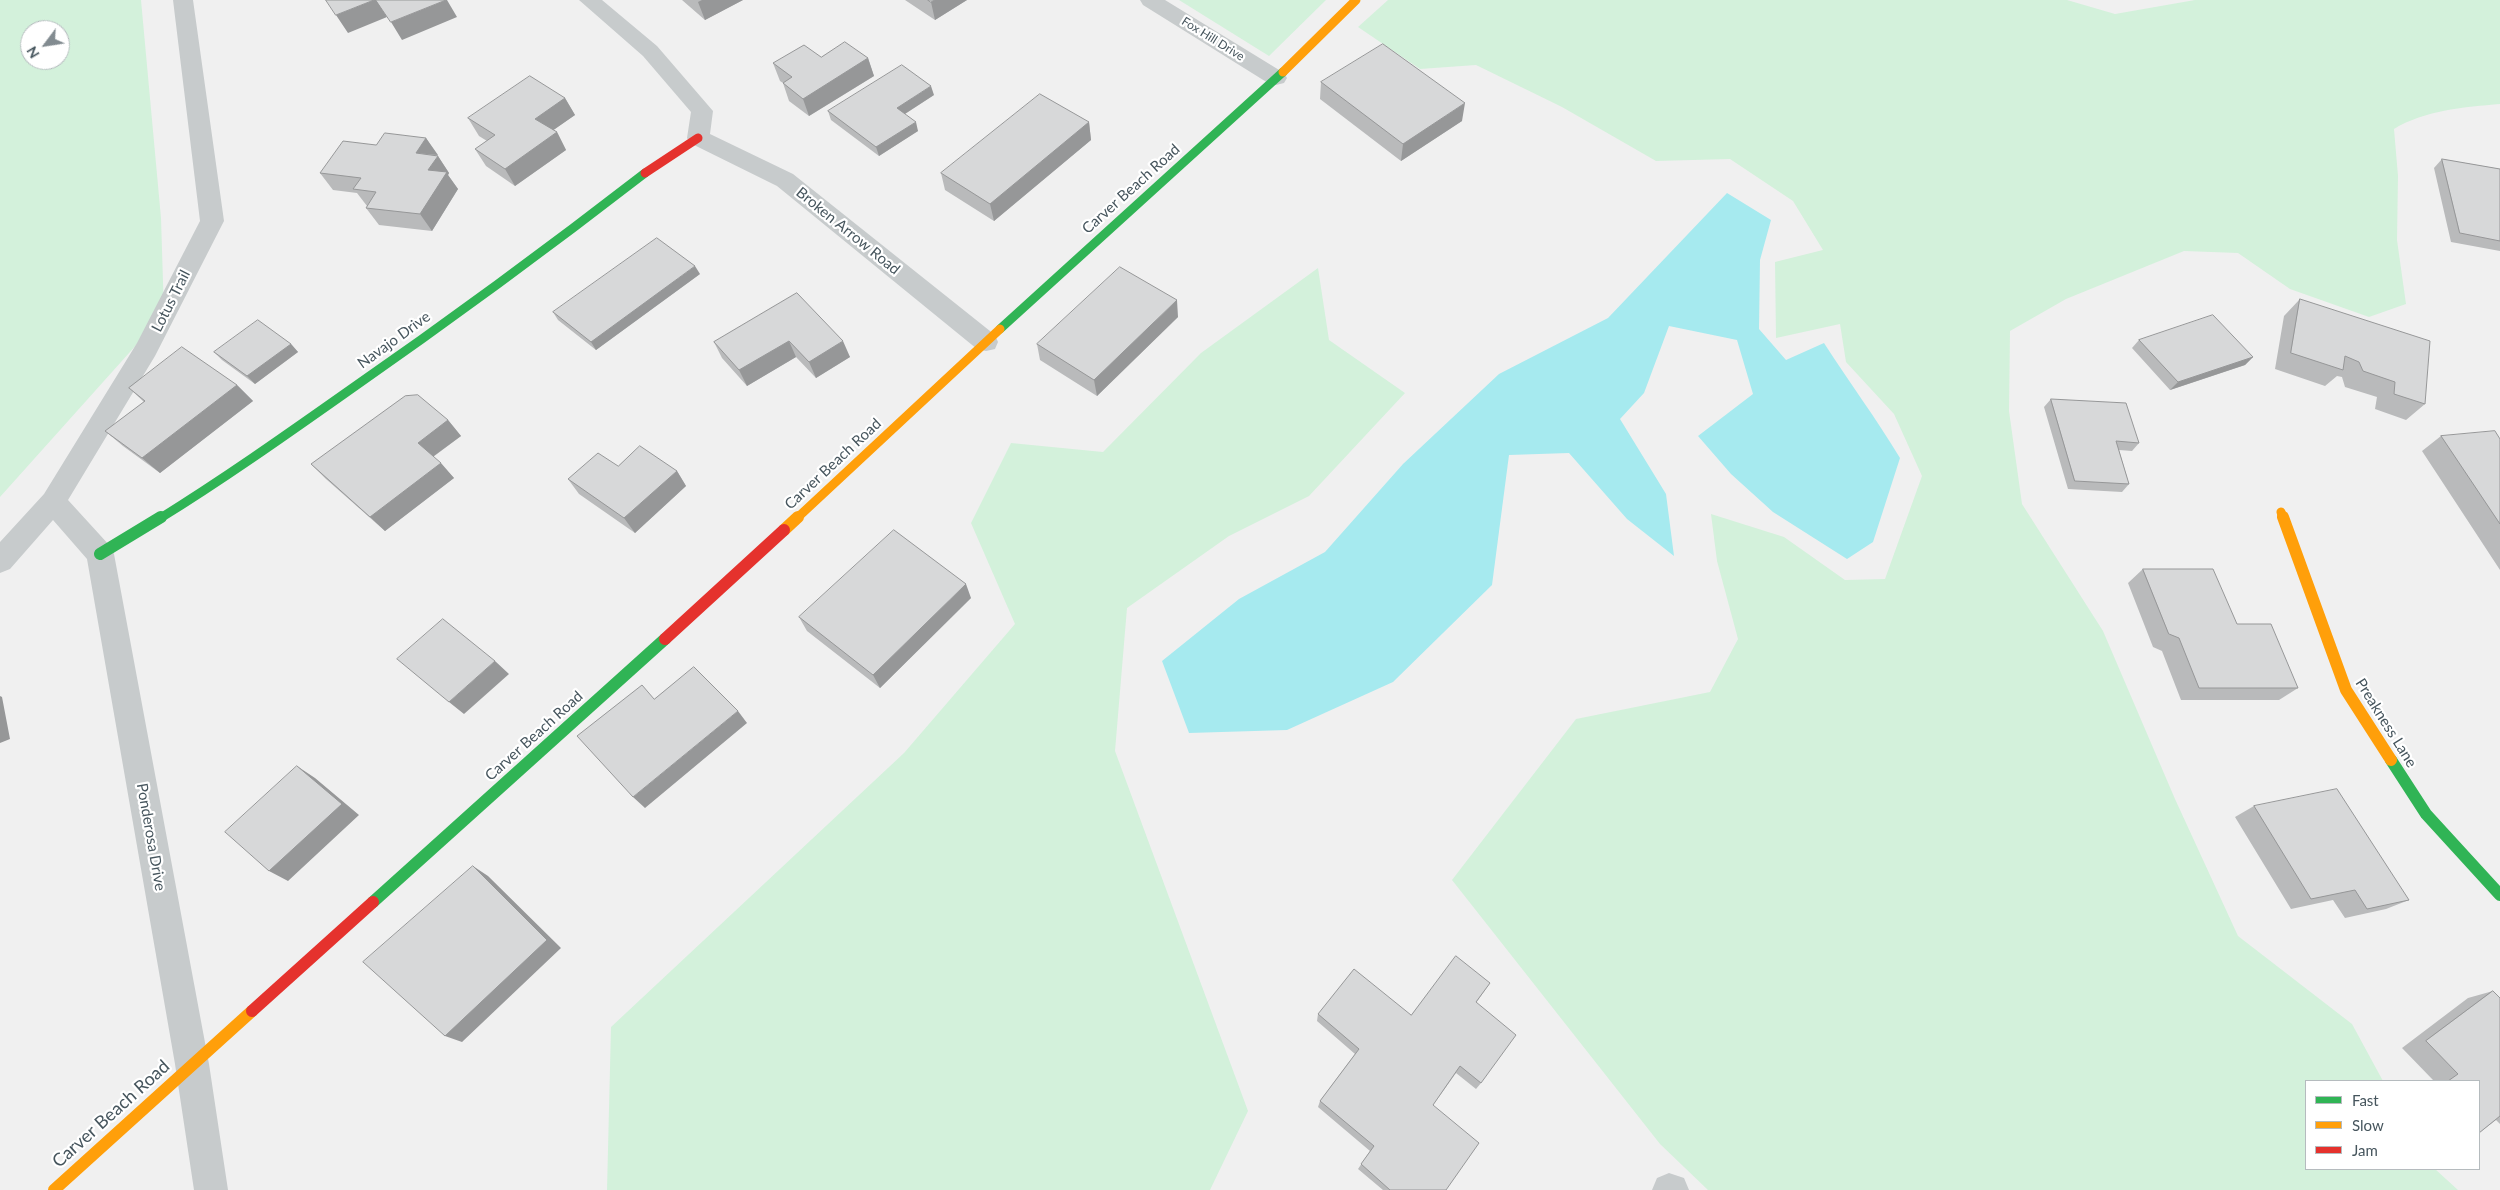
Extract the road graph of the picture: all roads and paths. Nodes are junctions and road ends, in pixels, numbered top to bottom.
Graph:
1 (183, 0) edge
2 (589, 0) edge
3 (1150, 0) edge
4 (1356, 0) edge
5 (1276, 78) junction
6 (698, 138) junction
7 (986, 342) junction
8 (53, 502) junction
9 (2281, 512) dead end
10 (100, 554) junction
11 (0, 561) edge
12 (2500, 894) edge
13 (192, 1064) junction
14 (54, 1190) edge
15 (211, 1190) edge

1 - 8 street, Lotus Trail
2 - 6 street
3 - 5 street, Fox Hill Drive
4 - 5 street, Carver Beach Road
5 - 7 street, Carver Beach Road
6 - 7 street, Broken Arrow Road
6 - 10 street, Navajo Drive
7 - 13 street, Carver Beach Road
8 - 10 street
8 - 11 street, Lotus Trail
9 - 12 street, Preakness Lane
10 - 13 street, Ponderosa Drive
13 - 14 street, Carver Beach Road
13 - 15 street, Ponderosa Drive

